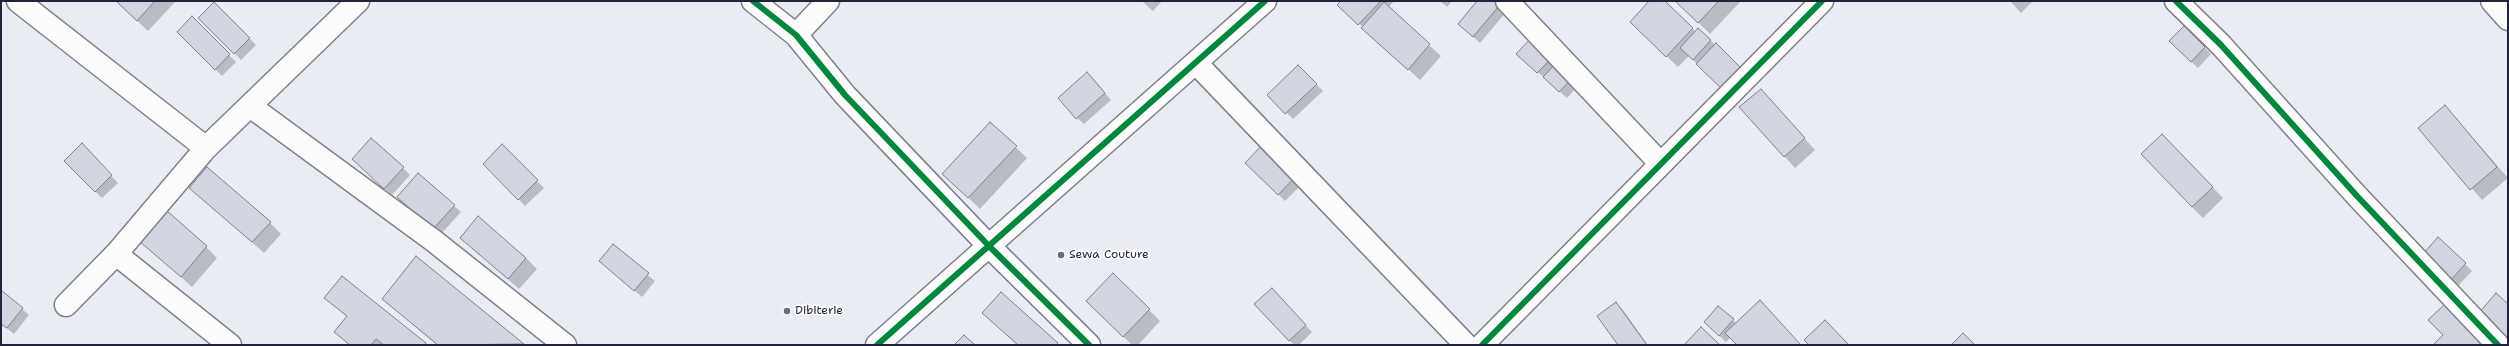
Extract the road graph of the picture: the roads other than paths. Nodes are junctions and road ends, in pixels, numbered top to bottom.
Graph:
1 (18, 1) edge
2 (358, 1) edge
3 (753, 1) edge
4 (828, 1) edge
5 (1265, 1) edge
6 (1507, 1) edge
7 (1822, 1) edge
8 (2176, 1) edge
9 (796, 35) junction
10 (1196, 63) junction
11 (250, 106) junction
12 (206, 148) junction
13 (1661, 164) junction
14 (990, 246) junction
15 (116, 254) junction
16 (66, 305) dead end
17 (230, 345) edge
18 (565, 345) edge
19 (877, 345) edge
20 (1089, 345) edge
21 (1466, 345) edge
22 (1482, 345) edge
23 (2498, 345) edge

1 - 12 street
2 - 11 street
3 - 9 street
4 - 9 street
5 - 10 street
6 - 13 street
7 - 13 street
8 - 23 street
9 - 14 street
10 - 14 street
10 - 21 street
11 - 12 street
11 - 18 street
12 - 15 street
13 - 22 street
14 - 19 street
14 - 20 street
15 - 16 street
15 - 17 street

